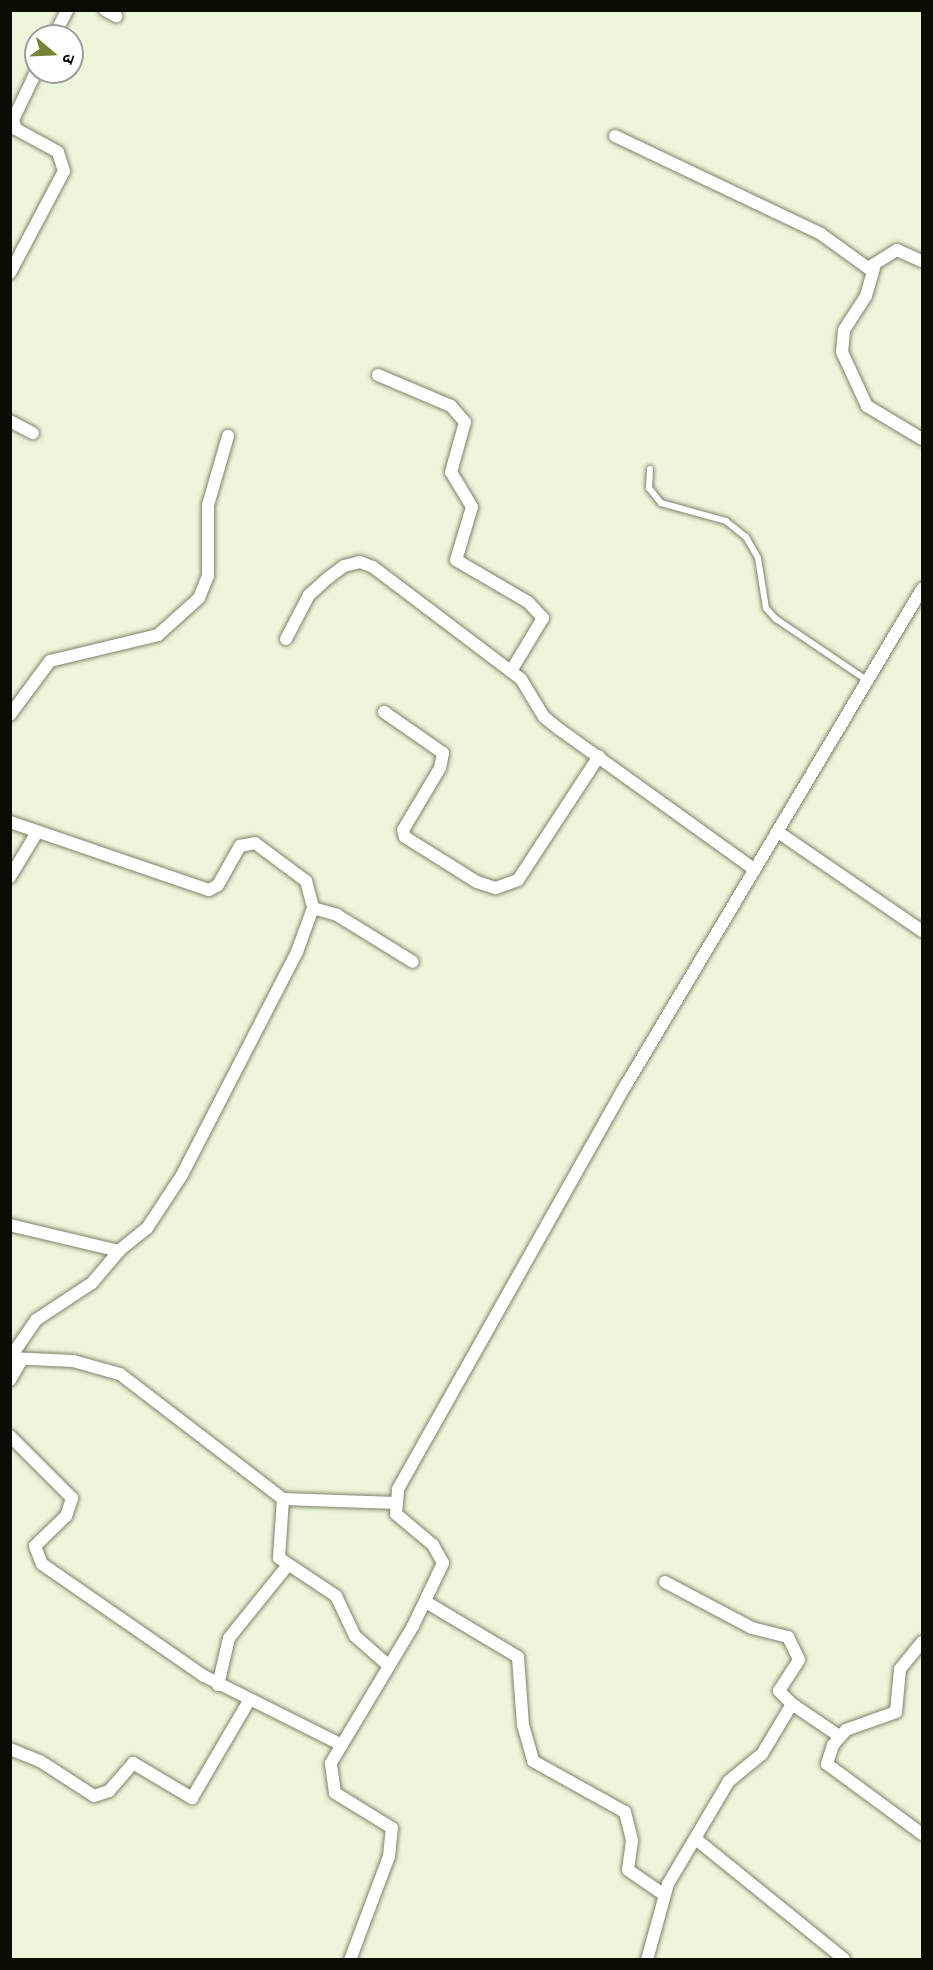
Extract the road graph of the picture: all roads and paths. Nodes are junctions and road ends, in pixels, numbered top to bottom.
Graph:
1 (67, 10) edge
2 (60, 24) edge
3 (30, 84) edge
4 (615, 136) dead end
5 (922, 261) edge
6 (874, 268) junction
7 (10, 273) edge
8 (378, 375) dead end
9 (10, 421) edge
10 (33, 433) dead end
11 (228, 436) dead end
12 (922, 439) edge
13 (650, 469) dead end
14 (922, 589) edge
15 (286, 639) dead end
16 (511, 671) junction
17 (868, 681) junction
18 (384, 712) dead end
19 (10, 714) edge
20 (599, 756) junction
21 (10, 822) edge
22 (778, 832) junction
23 (36, 834) junction
24 (755, 870) junction
25 (10, 877) edge
26 (313, 908) junction
27 (922, 931) edge
28 (413, 962) dead end
29 (10, 1225) edge
30 (119, 1251) junction
31 (14, 1358) edge
32 (10, 1380) edge
33 (10, 1436) edge
34 (283, 1499) junction
35 (396, 1503) junction
36 (287, 1566) junction
37 (665, 1582) dead end
38 (426, 1602) junction
39 (922, 1642) edge
40 (389, 1666) junction
41 (218, 1685) junction
42 (249, 1701) junction
43 (792, 1704) junction
44 (839, 1736) junction
45 (342, 1745) junction
46 (10, 1749) edge
47 (922, 1834) edge
48 (697, 1840) junction
49 (663, 1894) junction
50 (350, 1959) edge
51 (646, 1959) edge
52 (844, 1959) edge

1 - 2 street
3 - 7 street
4 - 6 street
5 - 6 street
6 - 12 street
8 - 16 street
9 - 10 street
11 - 19 street
13 - 17 lane
14 - 17 street
15 - 16 street
16 - 20 street
17 - 22 street
18 - 20 street
20 - 24 street
21 - 23 street
22 - 24 street
22 - 27 street
23 - 25 street
23 - 26 street
24 - 35 street
26 - 28 street
26 - 30 street
29 - 30 street
30 - 31 street
31 - 32 street
31 - 34 street
33 - 41 street
34 - 35 street
34 - 36 street
35 - 38 street
36 - 40 street
36 - 41 street
37 - 43 street
38 - 40 street
38 - 49 street
39 - 44 street
40 - 45 street
41 - 42 street
42 - 45 street
42 - 46 street
43 - 44 street
43 - 48 street
44 - 47 street
45 - 50 street
48 - 49 street
48 - 52 street
49 - 51 street

